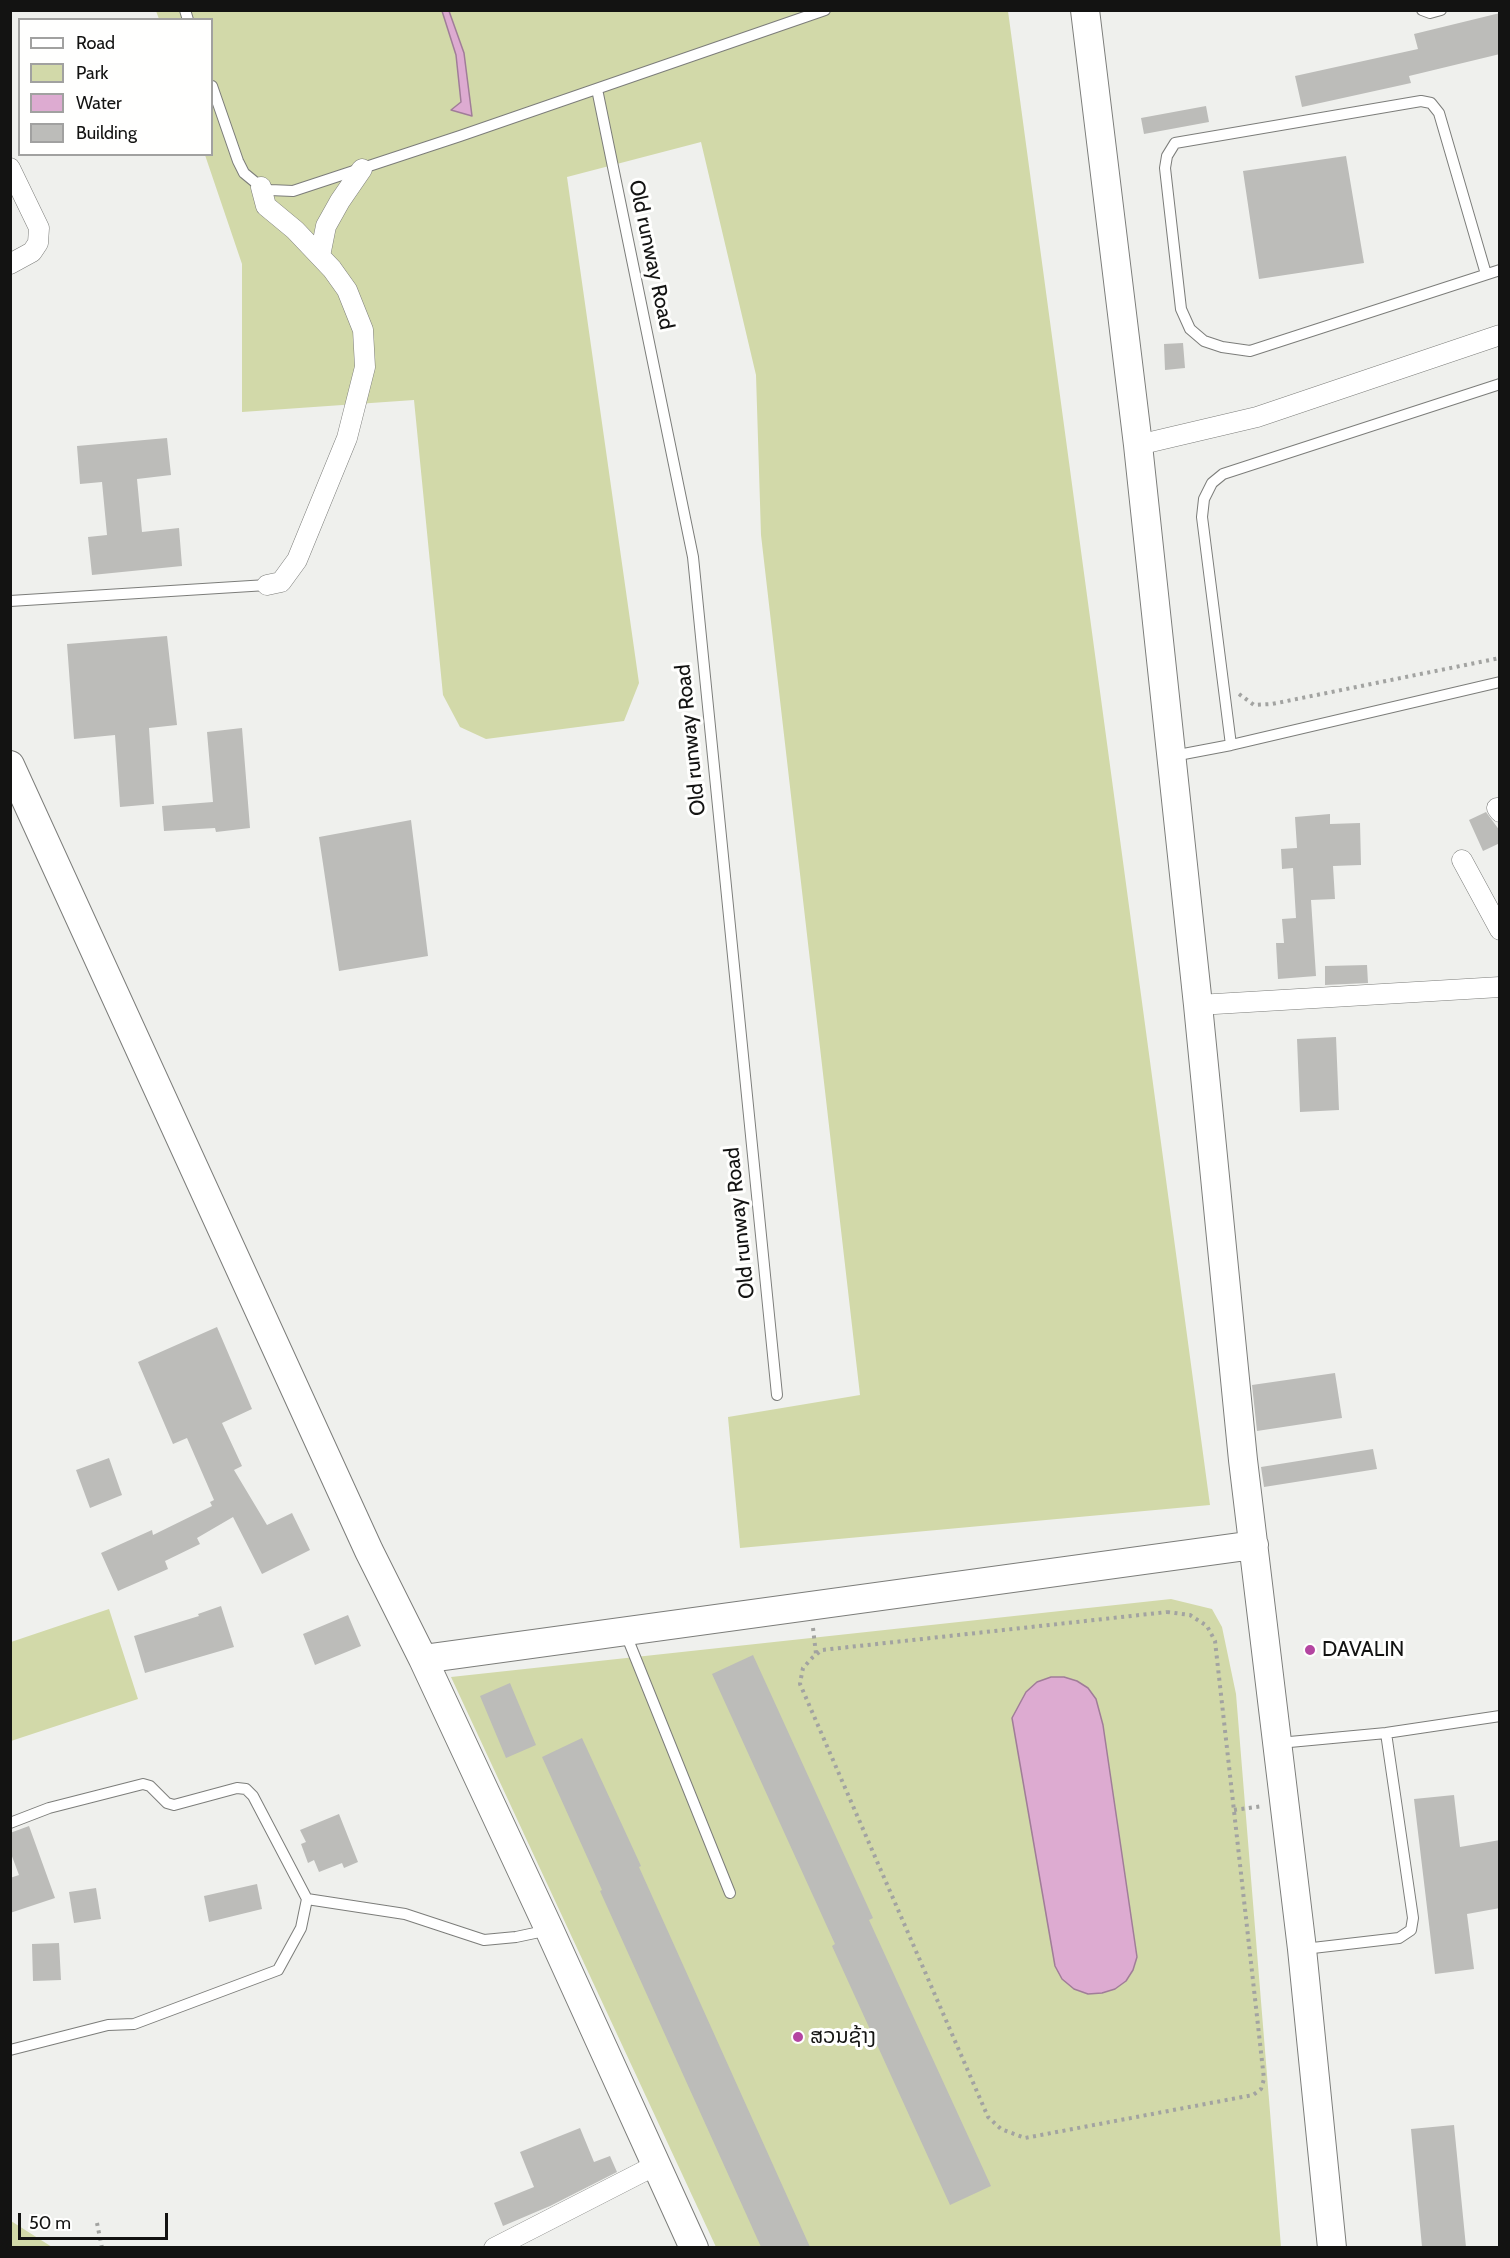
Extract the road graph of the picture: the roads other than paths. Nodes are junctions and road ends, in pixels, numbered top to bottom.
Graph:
1 (825, 10) edge
2 (1085, 10) edge
3 (1422, 10) edge
4 (1441, 10) edge
5 (213, 89) edge
6 (597, 89) junction
7 (10, 168) edge
8 (362, 169) junction
9 (261, 187) junction
10 (320, 256) junction
11 (10, 264) edge
12 (1500, 270) edge
13 (1485, 274) junction
14 (1500, 335) edge
15 (1500, 384) edge
16 (1138, 445) junction
17 (267, 585) joint
18 (10, 601) edge
19 (1500, 682) edge
20 (1231, 745) junction
21 (1170, 757) junction
22 (10, 765) edge
23 (1462, 860) dead end
24 (1500, 930) edge
25 (1500, 987) edge
26 (1198, 1005) junction
27 (777, 1395) dead end
28 (1254, 1545) junction
29 (624, 1631) junction
30 (423, 1659) junction
31 (1500, 1716) edge
32 (1386, 1733) junction
33 (1278, 1743) junction
34 (10, 1822) edge
35 (730, 1893) dead end
36 (307, 1899) junction
37 (549, 1929) junction
38 (1302, 1950) junction
39 (10, 2050) edge
40 (656, 2165) junction
41 (494, 2247) edge
42 (694, 2247) edge
43 (1332, 2247) edge

1 - 6 lane
2 - 16 street
3 - 4 lane
5 - 9 lane
6 - 8 lane
6 - 27 lane, Old runway Road
7 - 11 street
8 - 9 lane
8 - 10 street
9 - 10 street
10 - 17 street
12 - 13 lane
13 - 13 lane
14 - 16 street
15 - 20 lane
16 - 21 street
17 - 18 lane
19 - 20 lane
20 - 21 lane
21 - 26 street
22 - 30 street
23 - 24 street
25 - 26 street
26 - 28 street
28 - 29 street
28 - 33 street
29 - 30 street
29 - 35 lane
30 - 37 street
31 - 32 lane
32 - 33 lane
32 - 38 lane
33 - 38 street
34 - 36 lane
36 - 37 lane
36 - 39 lane
37 - 40 street
38 - 43 street
40 - 41 street
40 - 42 street

